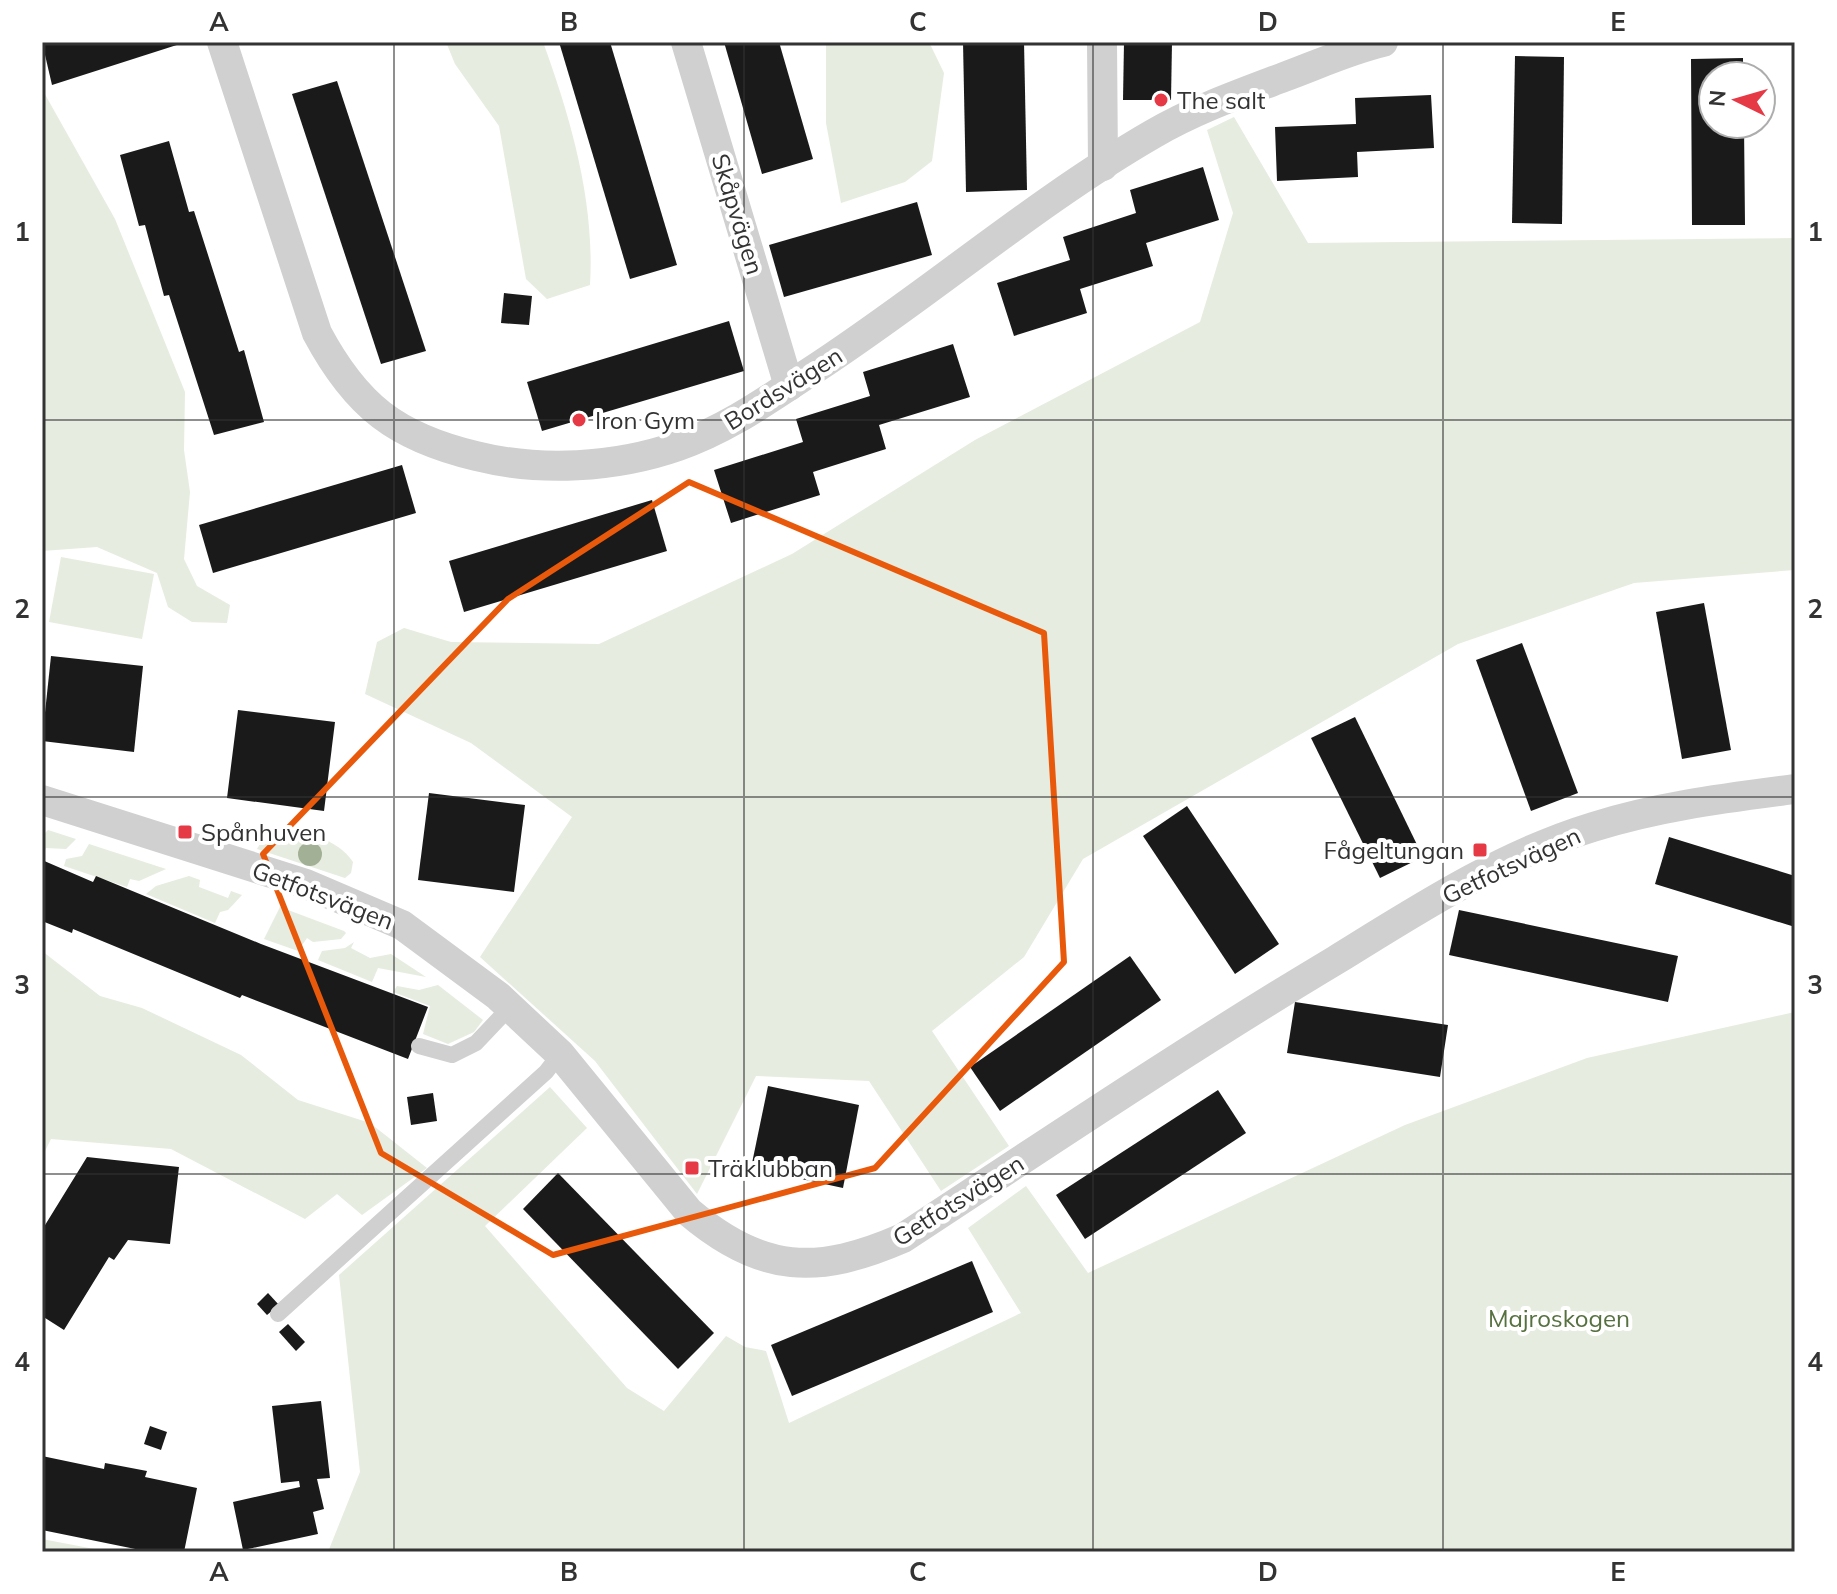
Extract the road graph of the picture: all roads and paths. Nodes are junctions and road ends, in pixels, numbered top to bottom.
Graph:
1 (222, 42) edge
2 (686, 42) edge
3 (1102, 42) edge
4 (1383, 42) edge
5 (1103, 166) junction
6 (789, 386) junction
7 (1795, 789) edge
8 (42, 800) edge
9 (510, 1007) junction
10 (419, 1046) dead end
11 (560, 1054) junction
12 (278, 1314) dead end

1 - 6 street, Bordsvägen
2 - 6 street, Skåpvägen
3 - 5 street
4 - 5 street, Bordsvägen
5 - 6 street, Bordsvägen
7 - 11 street, Getfotsvägen
8 - 9 street, Getfotsvägen
9 - 10 lane
9 - 11 street, Getfotsvägen
11 - 12 lane

